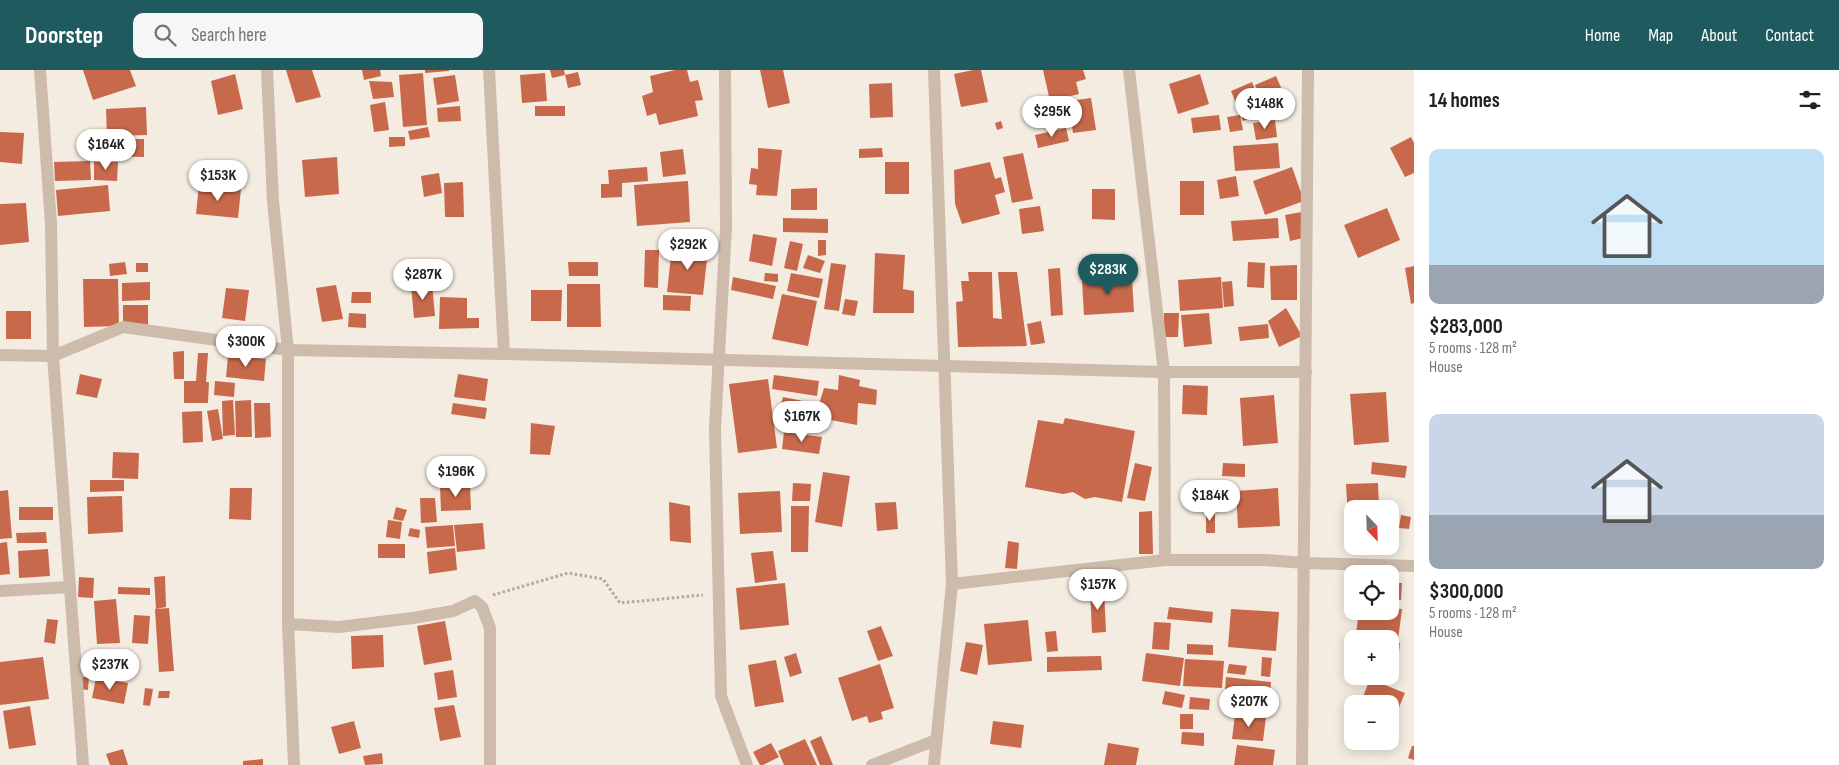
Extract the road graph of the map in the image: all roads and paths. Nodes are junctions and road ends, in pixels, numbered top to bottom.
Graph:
1 (40, 70) edge
2 (267, 70) edge
3 (489, 70) edge
4 (725, 70) edge
5 (934, 70) edge
6 (1129, 70) edge
7 (1308, 70) edge
8 (288, 350) junction
9 (504, 354) junction
10 (0, 355) edge
11 (53, 356) junction
12 (720, 360) junction
13 (944, 366) junction
14 (1164, 372) junction
15 (1306, 372) junction
16 (1164, 560) junction
17 (1305, 563) junction
18 (1414, 566) edge
19 (952, 584) junction
20 (70, 587) junction
21 (0, 591) edge
22 (719, 593) junction
23 (476, 600) junction
24 (288, 624) junction
25 (936, 740) junction
26 (83, 765) edge
27 (294, 765) edge
28 (490, 765) edge
29 (747, 765) edge
30 (872, 765) edge
31 (934, 765) edge
32 (1302, 765) edge

1 - 11 street
2 - 8 street
3 - 9 street
4 - 12 street
5 - 13 street
6 - 14 street
7 - 15 street
8 - 9 street
8 - 11 street
8 - 24 street
9 - 12 street
10 - 11 street
11 - 20 street
12 - 13 street
12 - 22 street
13 - 14 street
13 - 19 street
14 - 15 street
14 - 16 street
15 - 17 street
16 - 17 street
16 - 19 street
17 - 18 street
17 - 32 street
19 - 25 street
20 - 21 street
20 - 26 street
22 - 23 path
22 - 29 street
23 - 24 street
23 - 28 street
24 - 27 street
25 - 30 street
25 - 31 street

